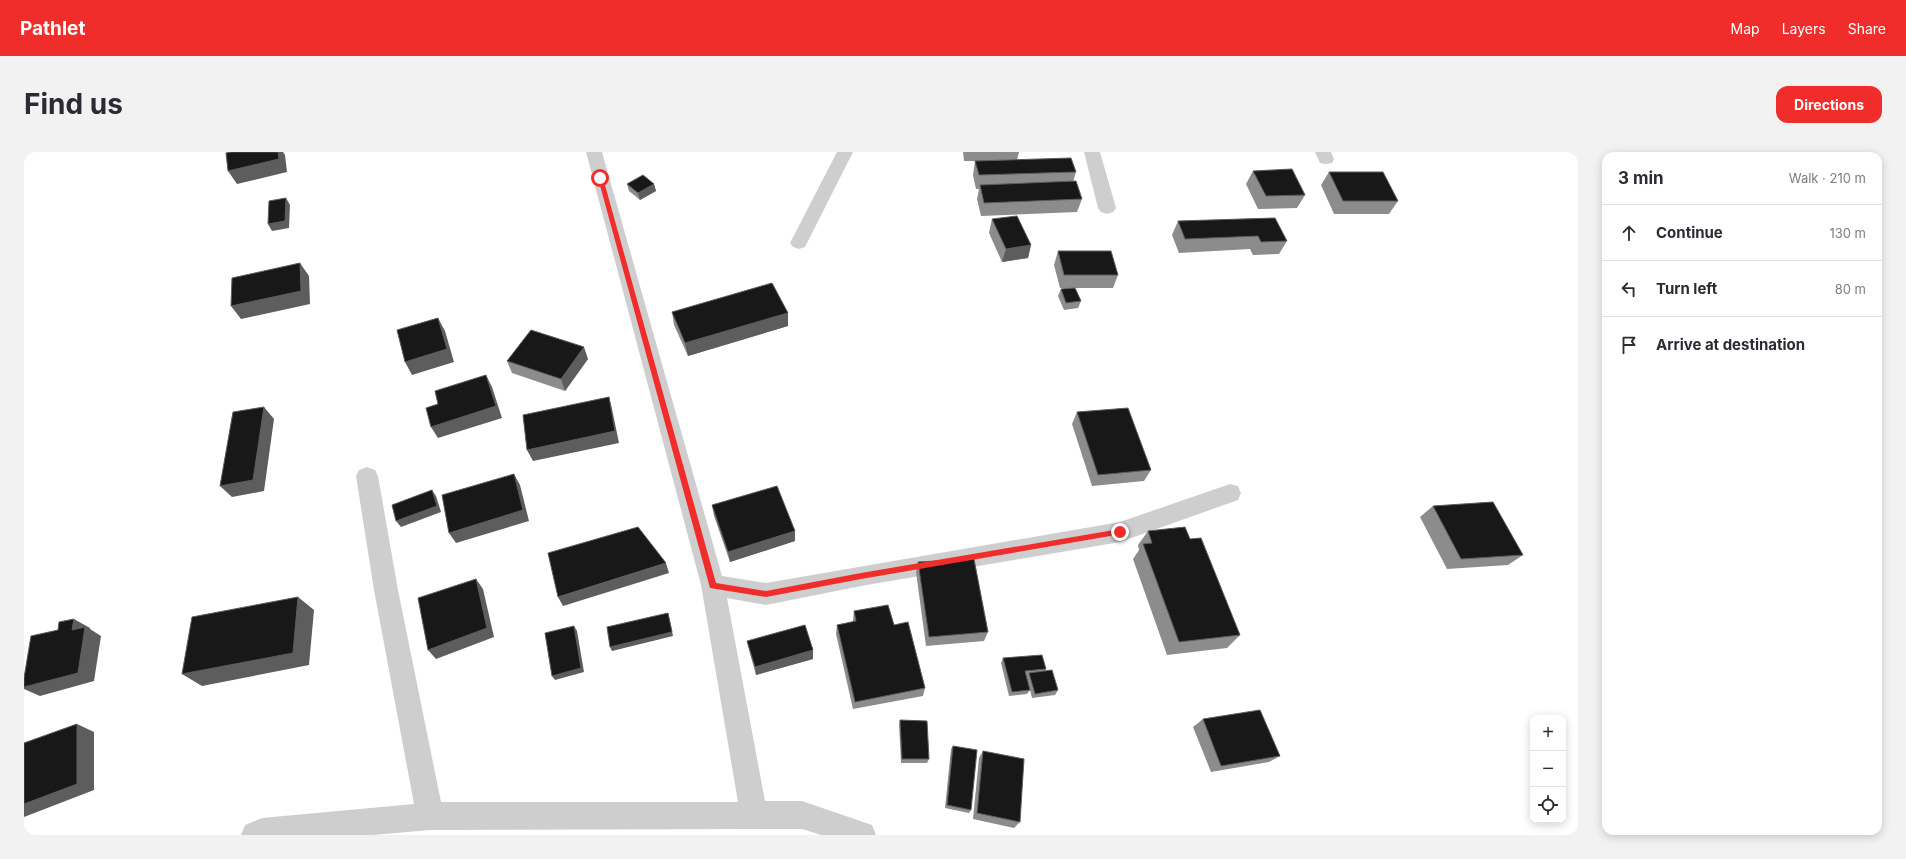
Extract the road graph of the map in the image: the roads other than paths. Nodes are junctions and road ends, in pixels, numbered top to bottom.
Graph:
1 (594, 152) edge
2 (845, 152) edge
3 (1092, 152) edge
4 (1107, 208) dead end
5 (799, 243) dead end
6 (367, 476) dead end
7 (1230, 493) dead end
8 (713, 585) junction
9 (754, 815) junction
10 (430, 816) junction
11 (255, 835) edge
12 (862, 835) edge

1 - 8 street
2 - 5 street
3 - 4 street
6 - 10 street
7 - 8 street
8 - 9 street
9 - 10 street
9 - 12 street
10 - 11 street

